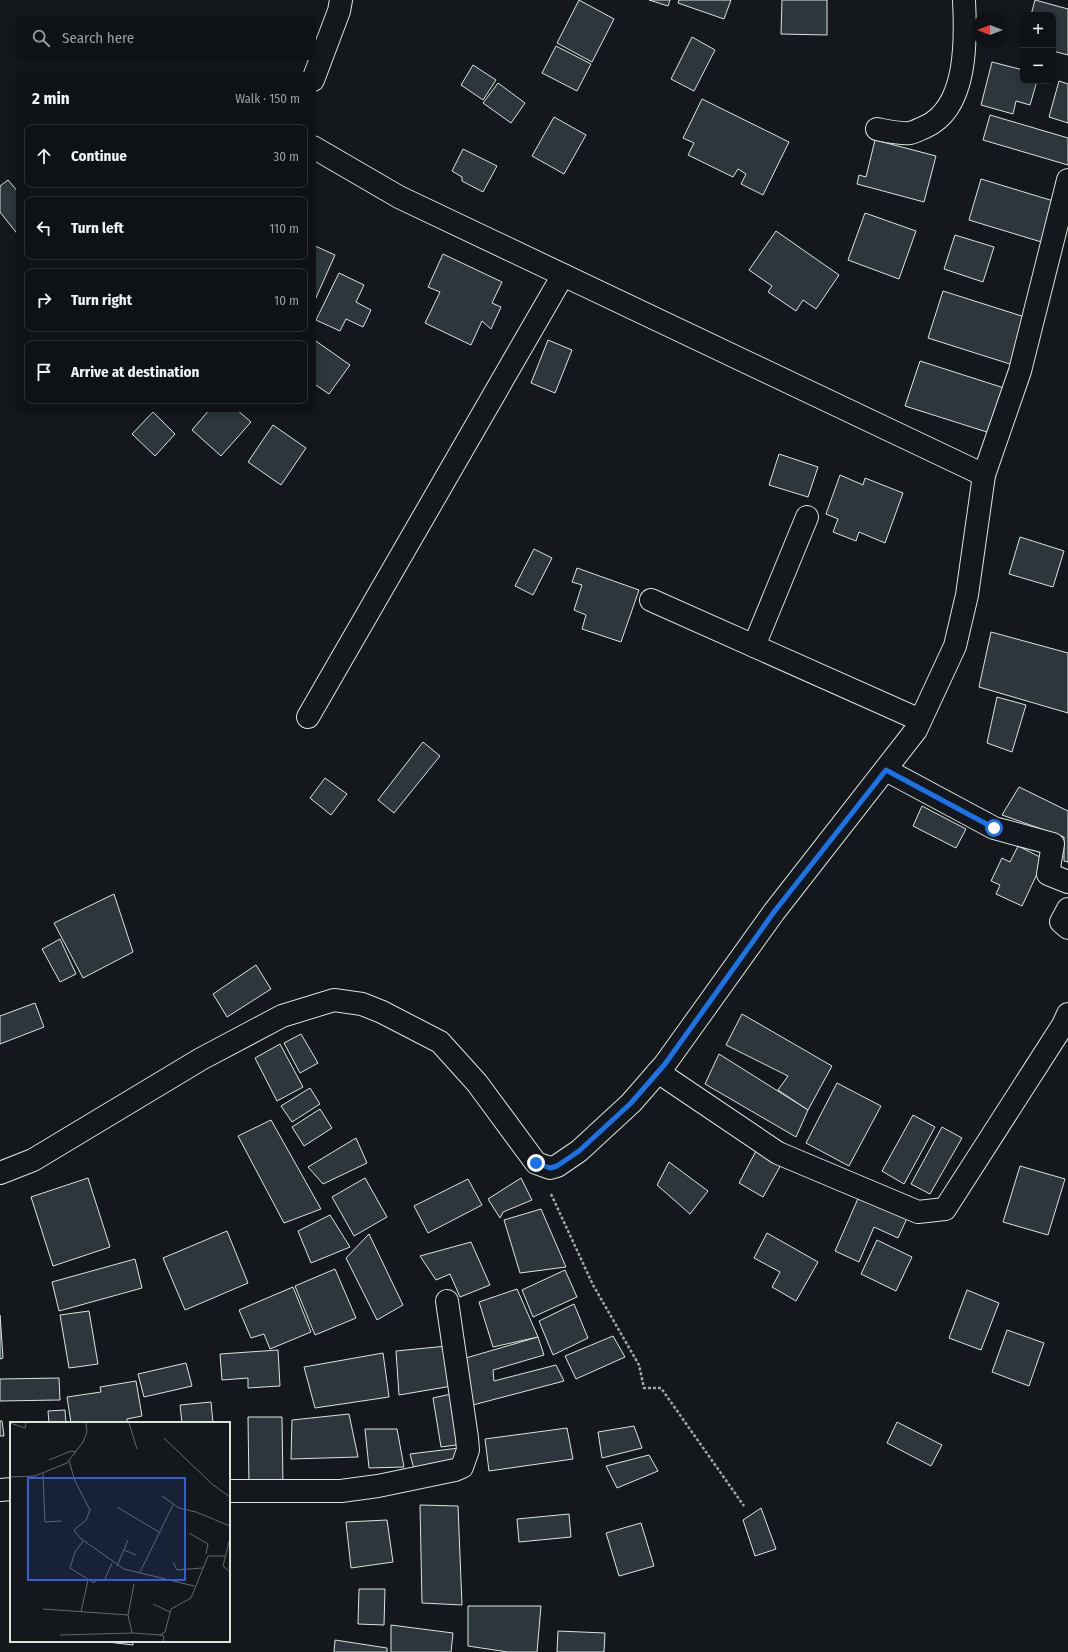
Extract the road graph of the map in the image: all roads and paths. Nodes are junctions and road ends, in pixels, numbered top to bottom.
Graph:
1 (341, 0) edge
2 (964, 0) edge
3 (316, 72) edge
4 (877, 129) dead end
5 (316, 149) edge
6 (1068, 180) edge
7 (563, 275) junction
8 (984, 475) junction
9 (807, 517) dead end
10 (652, 600) dead end
11 (754, 646) junction
12 (308, 717) dead end
13 (920, 720) junction
14 (886, 770) junction
15 (1068, 882) edge
16 (1068, 909) edge
17 (1068, 928) edge
18 (1066, 1022) edge
19 (658, 1072) junction
20 (536, 1163) junction
21 (0, 1173) edge
22 (447, 1301) dead end
23 (10, 1489) edge
24 (0, 1490) edge
25 (230, 1491) edge
26 (744, 1506) dead end

1 - 3 street
2 - 4 street
5 - 7 street
6 - 8 street
7 - 8 street
7 - 12 street
8 - 13 street
9 - 11 street
10 - 11 street
11 - 13 street
13 - 14 street
14 - 15 street
14 - 19 street
16 - 17 street
18 - 19 street
19 - 20 street
20 - 21 street
20 - 26 path
22 - 25 street
23 - 24 street

